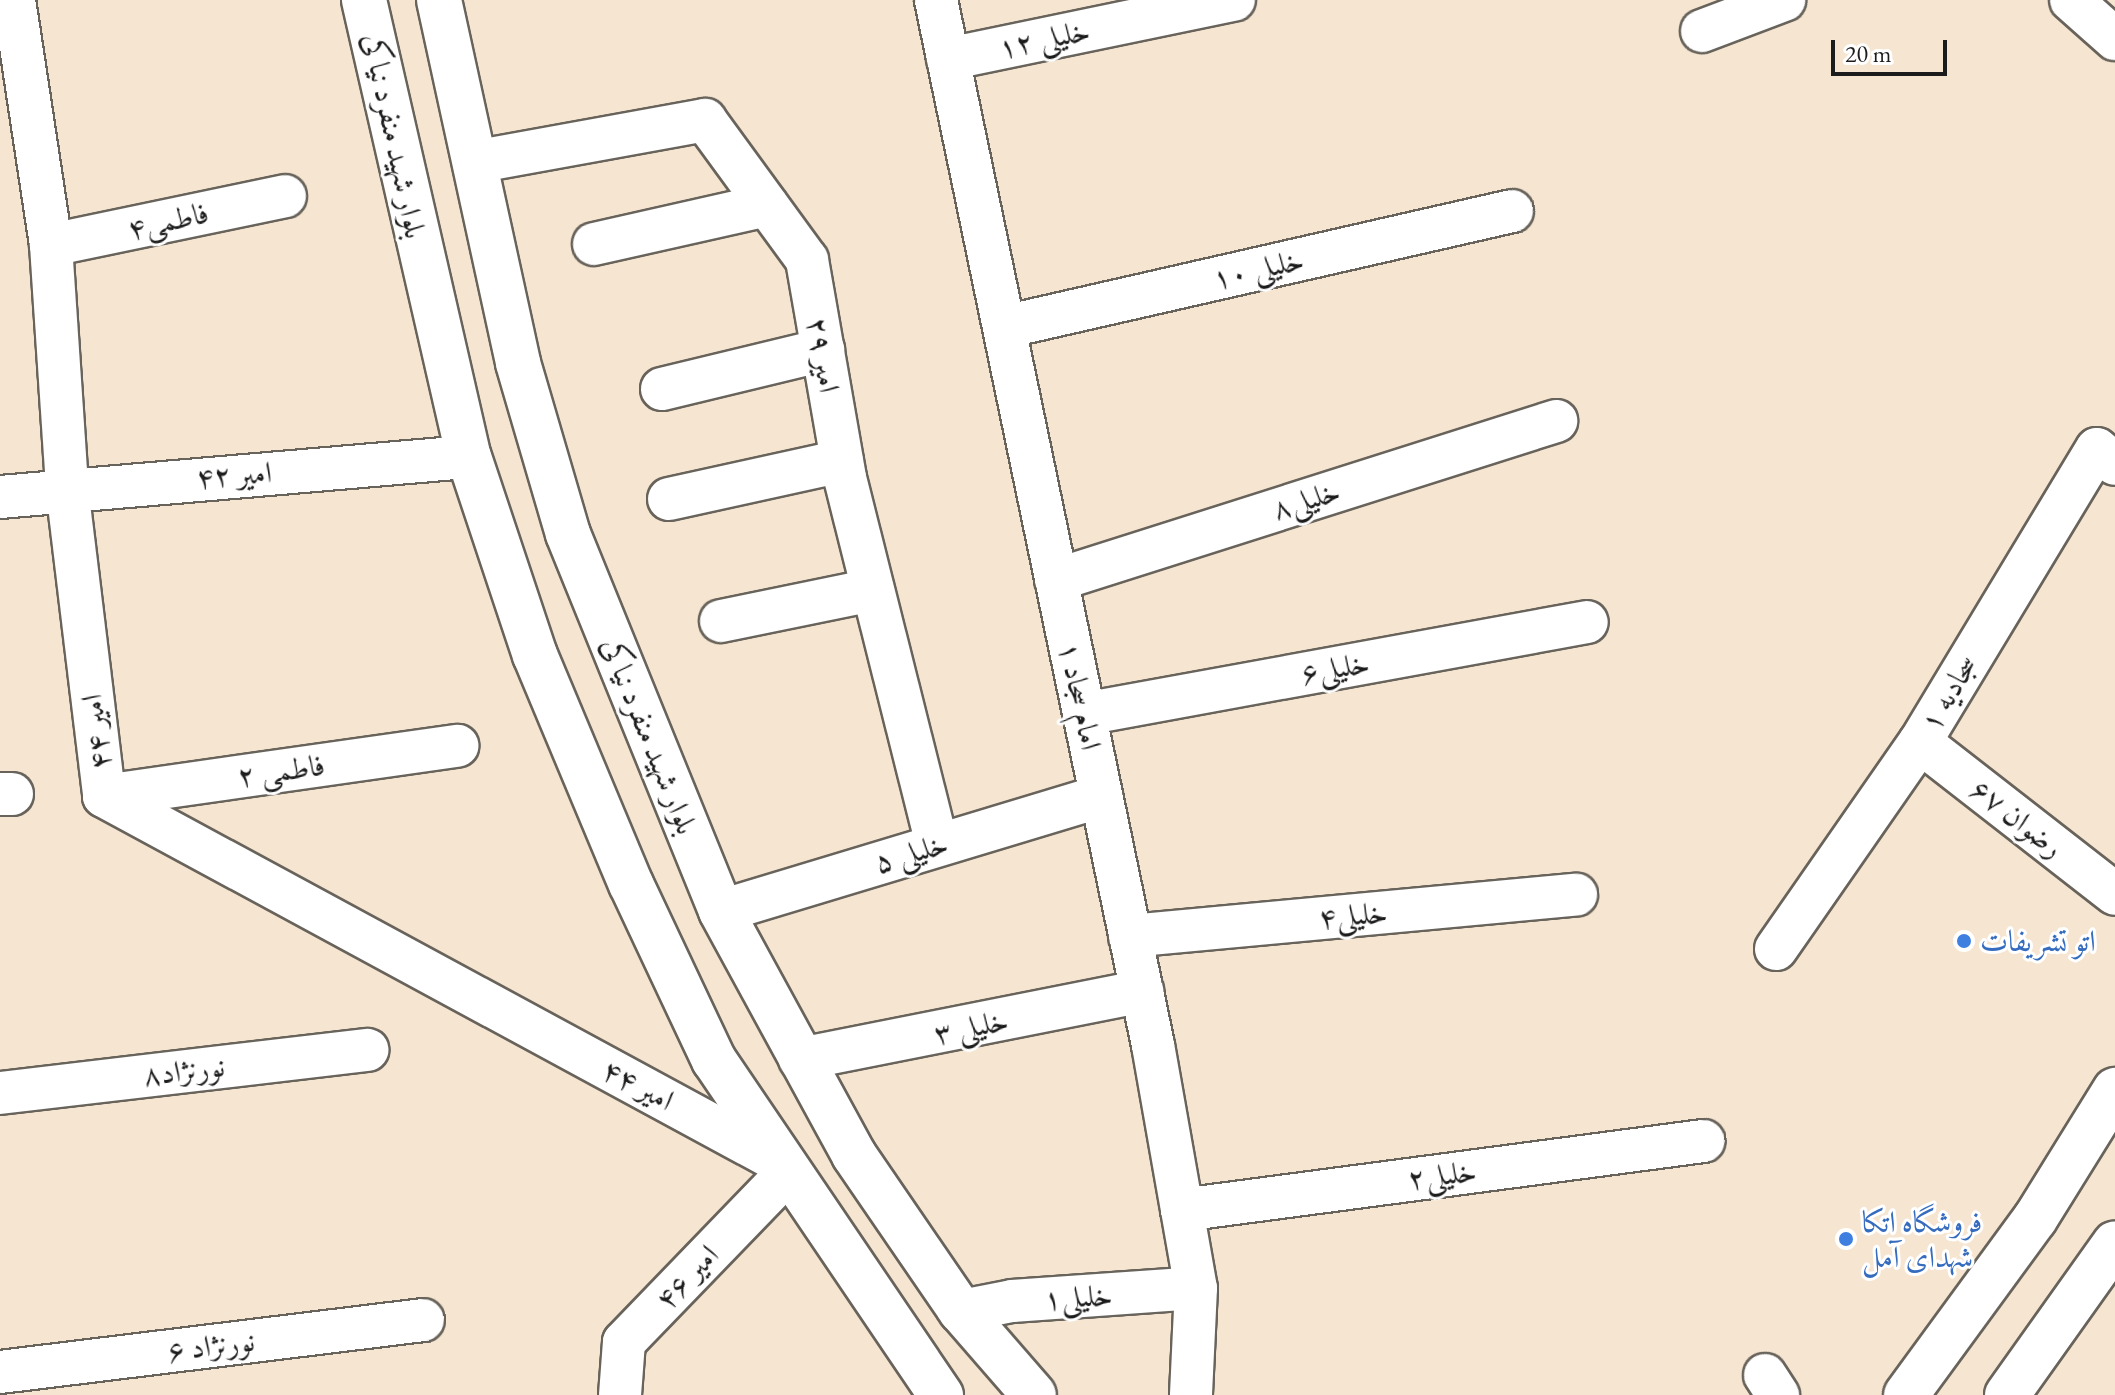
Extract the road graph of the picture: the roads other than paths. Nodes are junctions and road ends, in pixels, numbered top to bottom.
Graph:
1 (14, 0) edge
2 (364, 0) edge
3 (439, 0) edge
4 (936, 0) edge
5 (1234, 0) edge
6 (1784, 0) edge
7 (2071, 0) edge
8 (1702, 31) dead end
9 (2113, 33) edge
10 (948, 59) junction
11 (474, 162) junction
12 (285, 196) dead end
13 (767, 205) junction
14 (1512, 211) dead end
15 (594, 244) dead end
16 (51, 245) junction
17 (1004, 327) junction
18 (823, 350) junction
19 (662, 389) dead end
20 (1556, 421) dead end
21 (469, 457) junction
22 (842, 461) junction
23 (2115, 464) edge
24 (67, 488) junction
25 (0, 497) edge
26 (669, 499) dead end
27 (1056, 580) junction
28 (872, 590) junction
29 (721, 621) dead end
30 (1587, 622) dead end
31 (1084, 714) junction
32 (1920, 742) junction
33 (457, 746) dead end
34 (104, 796) junction
35 (1101, 796) junction
36 (937, 845) junction
37 (2115, 894) edge
38 (1576, 895) dead end
39 (721, 911) junction
40 (1130, 936) junction
41 (1776, 949) dead end
42 (1142, 991) junction
43 (367, 1050) dead end
44 (800, 1059) junction
45 (2115, 1090) edge
46 (0, 1093) edge
47 (1703, 1141) dead end
48 (783, 1168) junction
49 (1182, 1210) junction
50 (2115, 1243) edge
51 (1196, 1288) junction
52 (961, 1311) junction
53 (423, 1320) dead end
54 (0, 1372) edge
55 (620, 1395) edge
56 (941, 1395) edge
57 (1034, 1395) edge
58 (1191, 1395) edge
59 (1906, 1395) edge
60 (2007, 1395) edge

1 - 16 street, امیر ۴۴
2 - 21 main road, بلوار شهید منفرد نیاکی
3 - 11 main road, بلوار شهید منفرد نیاکی
4 - 10 street, امام سجاد ۱
5 - 10 street, خلیلی ۱۲
6 - 8 street
7 - 9 street
10 - 17 street, امام سجاد ۱
11 - 13 street, امیر ۲۹
11 - 39 main road, بلوار شهید منفرد نیاکی
12 - 16 street, فاطمی۴
13 - 15 street
13 - 18 street, امیر ۲۹
14 - 17 street, خلیلی ۱۰
16 - 24 street, امیر ۴۴
17 - 27 street, امام سجاد ۱
18 - 19 street
18 - 22 street, امیر ۲۹
20 - 27 street, خلیلی۸
21 - 24 street, امیر ۴۲
21 - 48 main road, بلوار شهید منفرد نیاکی
22 - 26 street
22 - 28 street, امیر ۲۹
23 - 32 street, سجادیه ۱
24 - 25 street, امیر ۴۲
24 - 34 street, امیر ۴۴
27 - 31 street, امام سجاد ۱
28 - 29 street
28 - 36 street, امیر ۲۹
30 - 31 street, خلیلی۶
31 - 35 street, امام سجاد ۱
32 - 37 street, رضوان ۶۷
32 - 41 street, سجادیه ۱
33 - 34 street, فاطمی ۲
34 - 48 street, امیر ۴۴
35 - 36 street, خلیلی ۵
35 - 40 street, امام سجاد ۱
36 - 39 street, خلیلی ۵
38 - 40 street, خلیلی۴
39 - 44 main road, بلوار شهید منفرد نیاکی
40 - 42 street, امام سجاد ۱
42 - 44 street, خلیلی ۳
42 - 49 street, امام سجاد ۱
43 - 46 street, نورنژاد۸
44 - 52 main road, بلوار شهید منفرد نیاکی
45 - 59 main road
47 - 49 street, خلیلی۲
48 - 55 street, امیر ۴۶
48 - 56 main road, بلوار شهید منفرد نیاکی
49 - 51 street, امام سجاد ۱
50 - 60 main road
51 - 52 street, خلیلی۱
51 - 58 street, امام سجاد ۱
52 - 57 main road, بلوار شهید منفرد نیاکی
53 - 54 street, نورنژاد ۶

